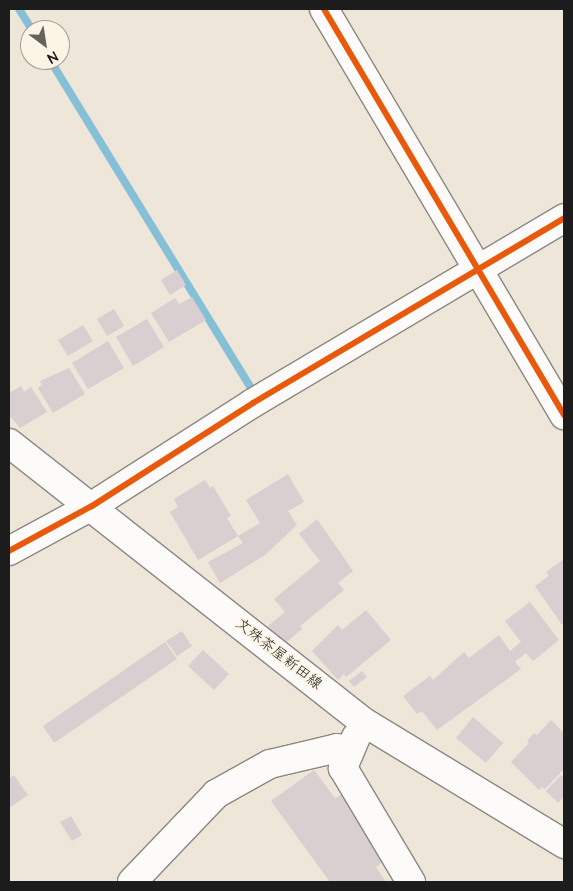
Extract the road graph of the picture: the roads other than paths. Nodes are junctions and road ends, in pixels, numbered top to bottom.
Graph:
1 (324, 9) edge
2 (564, 218) edge
3 (478, 270) junction
4 (564, 415) edge
5 (9, 443) edge
6 (92, 506) junction
7 (9, 551) edge
8 (362, 721) junction
9 (349, 754) junction
10 (564, 844) edge
11 (132, 882) edge
12 (411, 882) edge

1 - 3 street
2 - 3 street
3 - 4 street
3 - 6 street
5 - 6 street, 文殊茶屋新田線
6 - 7 street
6 - 8 street, 文殊茶屋新田線
8 - 9 street
8 - 10 street, 文殊茶屋新田線
9 - 11 street
9 - 12 street

